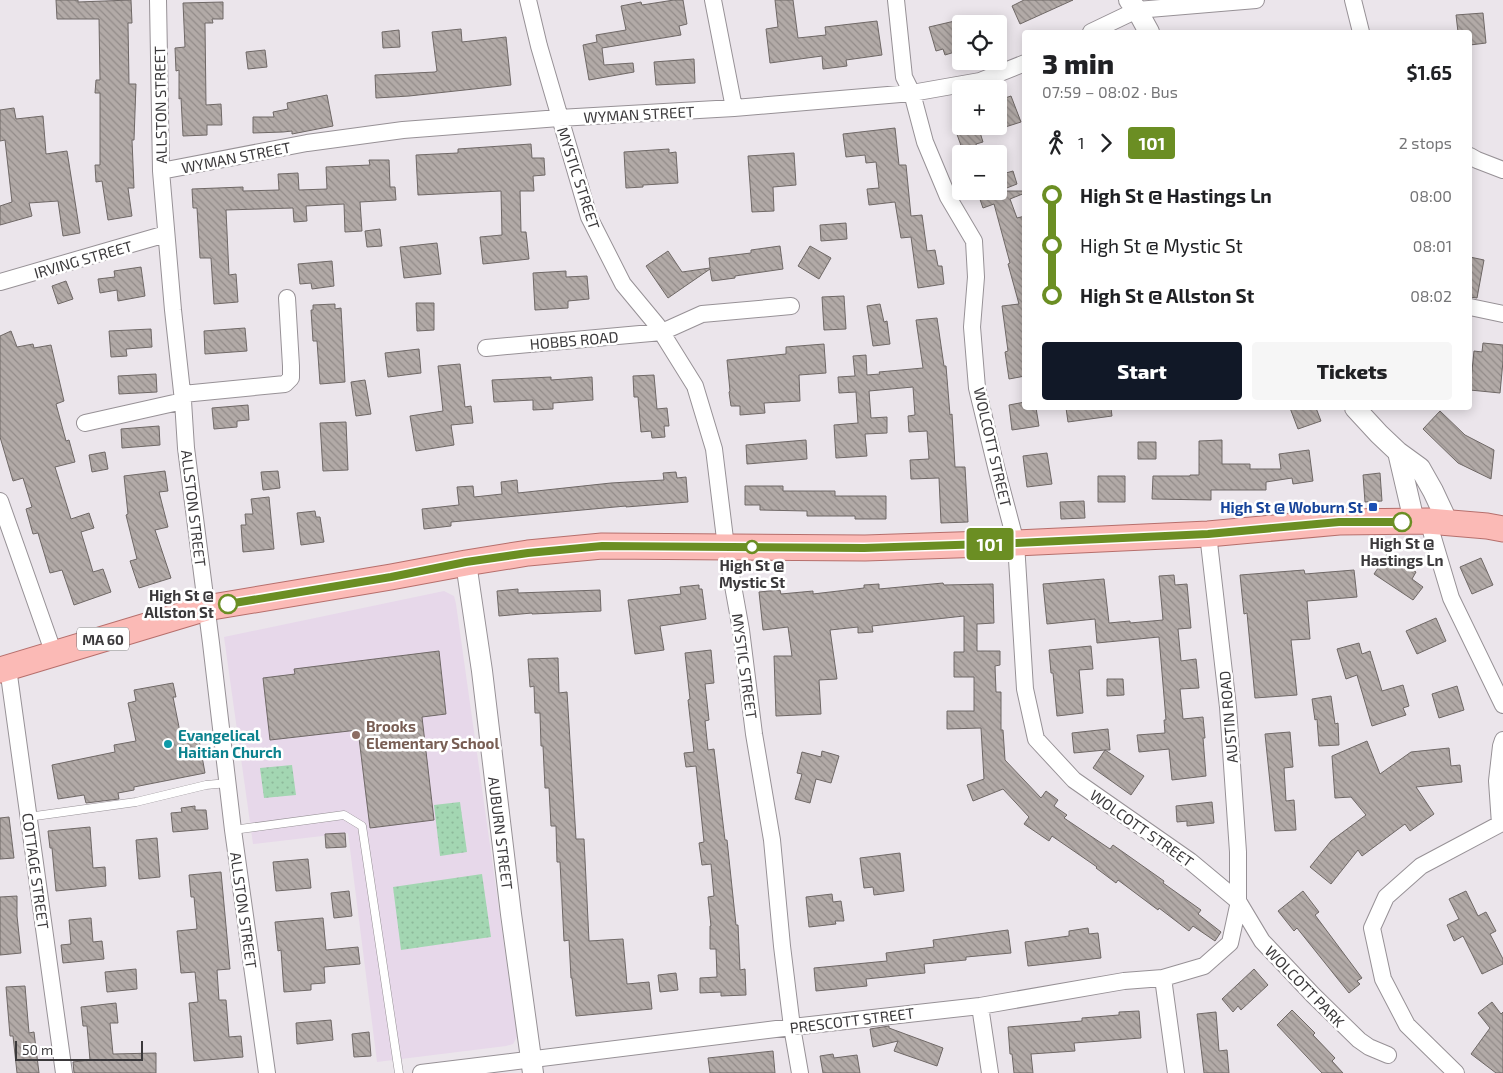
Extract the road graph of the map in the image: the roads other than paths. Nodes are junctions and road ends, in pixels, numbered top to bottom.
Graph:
1 (158, 0) edge
2 (528, 0) edge
3 (713, 0) edge
4 (896, 0) edge
5 (1256, 0) edge
6 (1353, 0) edge
7 (1137, 3) edge
8 (1094, 30) edge
9 (1148, 30) edge
10 (1360, 30) edge
11 (1022, 64) edge
12 (912, 93) junction
13 (734, 108) junction
14 (559, 118) junction
15 (1472, 157) edge
16 (1503, 170) edge
17 (161, 171) junction
18 (166, 234) junction
19 (0, 282) edge
20 (287, 298) dead end
21 (791, 306) dead end
22 (1472, 307) edge
23 (1503, 314) edge
24 (662, 332) junction
25 (486, 348) dead end
26 (183, 397) junction
27 (1357, 410) edge
28 (85, 423) dead end
29 (1398, 452) junction
30 (0, 501) edge
31 (1430, 522) junction
32 (1503, 529) edge
33 (1208, 534) junction
34 (1016, 543) junction
35 (726, 547) junction
36 (466, 562) junction
37 (206, 608) junction
38 (54, 654) junction
39 (4, 669) edge
40 (1503, 706) edge
41 (1503, 740) edge
42 (228, 783) junction
43 (28, 817) junction
44 (233, 830) junction
45 (1238, 900) junction
46 (1163, 978) junction
47 (980, 1006) junction
48 (792, 1027) junction
49 (1388, 1054) dead end
50 (532, 1066) edge
51 (64, 1073) edge
52 (267, 1073) edge
53 (399, 1073) edge
54 (421, 1073) edge
55 (800, 1073) edge
56 (990, 1073) edge
57 (1176, 1073) edge
58 (1456, 1073) edge

1 - 17 street, ALLSTON STREET
2 - 14 street, MYSTIC STREET
3 - 13 street
4 - 12 street, WOLCOTT STREET
5 - 7 street
6 - 10 street
7 - 8 street
7 - 9 street
11 - 12 street, WYMAN STREET
12 - 13 street, WYMAN STREET
12 - 34 street, WOLCOTT STREET
13 - 14 street, WYMAN STREET
14 - 17 street, WYMAN STREET
14 - 24 street, MYSTIC STREET
15 - 16 street
17 - 18 street, ALLSTON STREET
18 - 19 street, IRVING STREET
18 - 26 street, ALLSTON STREET
20 - 26 street
21 - 24 street, HOBBS ROAD
22 - 23 street
24 - 25 street, HOBBS ROAD
24 - 35 street, MYSTIC STREET
26 - 28 street
26 - 37 street, ALLSTON STREET
27 - 29 street
29 - 31 street
29 - 31 street
30 - 38 street
31 - 32 main road, MA 60
31 - 33 main road, MA 60
31 - 40 street
33 - 34 main road, MA 60
33 - 45 street, AUSTIN ROAD
34 - 35 main road, MA 60
34 - 45 street, WOLCOTT STREET
35 - 36 main road, MA 60
35 - 48 street, MYSTIC STREET
36 - 37 main road, MA 60
36 - 50 street, AUBURN STREET
37 - 38 main road, MA 60
37 - 42 street, ALLSTON STREET
38 - 39 main road, MA 60
39 - 43 street, COTTAGE STREET
41 - 58 street
42 - 43 lane
42 - 44 street, ALLSTON STREET
43 - 51 street, COTTAGE STREET
44 - 52 street, ALLSTON STREET
44 - 53 lane
45 - 46 street, PRESCOTT STREET
45 - 49 street, WOLCOTT PARK
46 - 47 street, PRESCOTT STREET
46 - 57 street
47 - 48 street, PRESCOTT STREET
47 - 56 street
48 - 50 street, PRESCOTT STREET
48 - 55 street, MYSTIC STREET
50 - 54 street, PRESCOTT STREET

